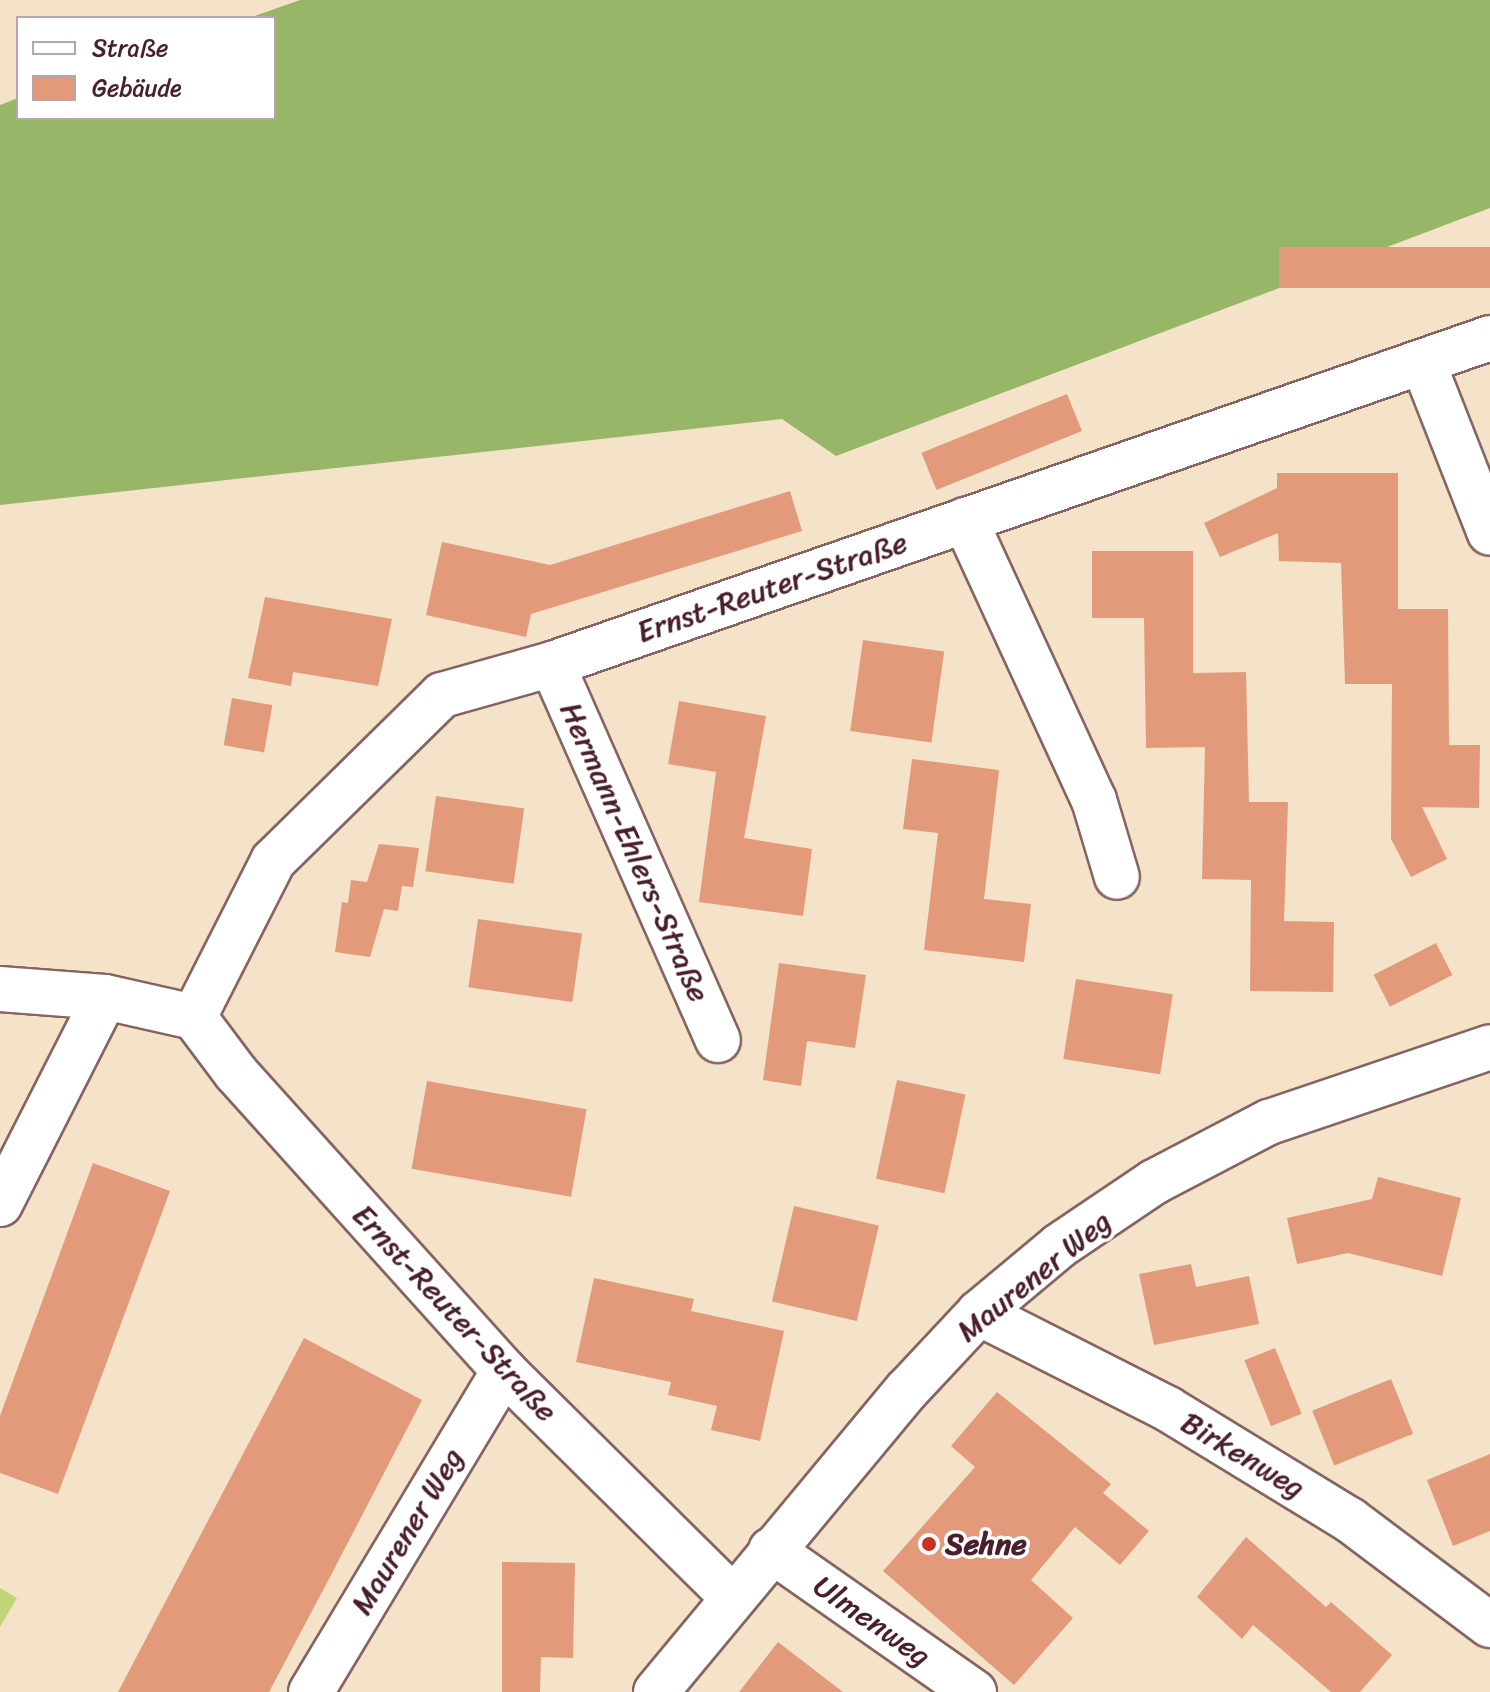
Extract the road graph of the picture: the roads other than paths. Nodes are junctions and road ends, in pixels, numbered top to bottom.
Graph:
1 (1490, 338) edge
2 (1424, 365) junction
3 (965, 520) junction
4 (1490, 533) edge
5 (552, 664) junction
6 (1117, 877) dead end
7 (0, 989) edge
8 (105, 997) junction
9 (194, 1017) junction
10 (718, 1040) dead end
11 (1490, 1047) edge
12 (0, 1204) edge
13 (979, 1313) junction
14 (504, 1371) junction
15 (771, 1550) junction
16 (731, 1596) junction
17 (1490, 1625) edge
18 (311, 1692) edge
19 (656, 1692) edge
20 (974, 1692) edge

1 - 2 street, Ernst-Reuter-Straße
2 - 3 street, Ernst-Reuter-Straße
2 - 4 street
3 - 5 street, Ernst-Reuter-Straße
3 - 6 street
5 - 9 street, Ernst-Reuter-Straße
5 - 10 street, Hermann-Ehlers-Straße
7 - 8 street
8 - 9 street
8 - 12 street
9 - 14 street, Ernst-Reuter-Straße
11 - 13 street, Maurener Weg
13 - 15 street, Maurener Weg
13 - 17 street, Birkenweg
14 - 16 street, Ernst-Reuter-Straße
14 - 18 street, Maurener Weg
15 - 16 street, Maurener Weg
15 - 20 street, Ulmenweg
16 - 19 street, Maurener Weg

